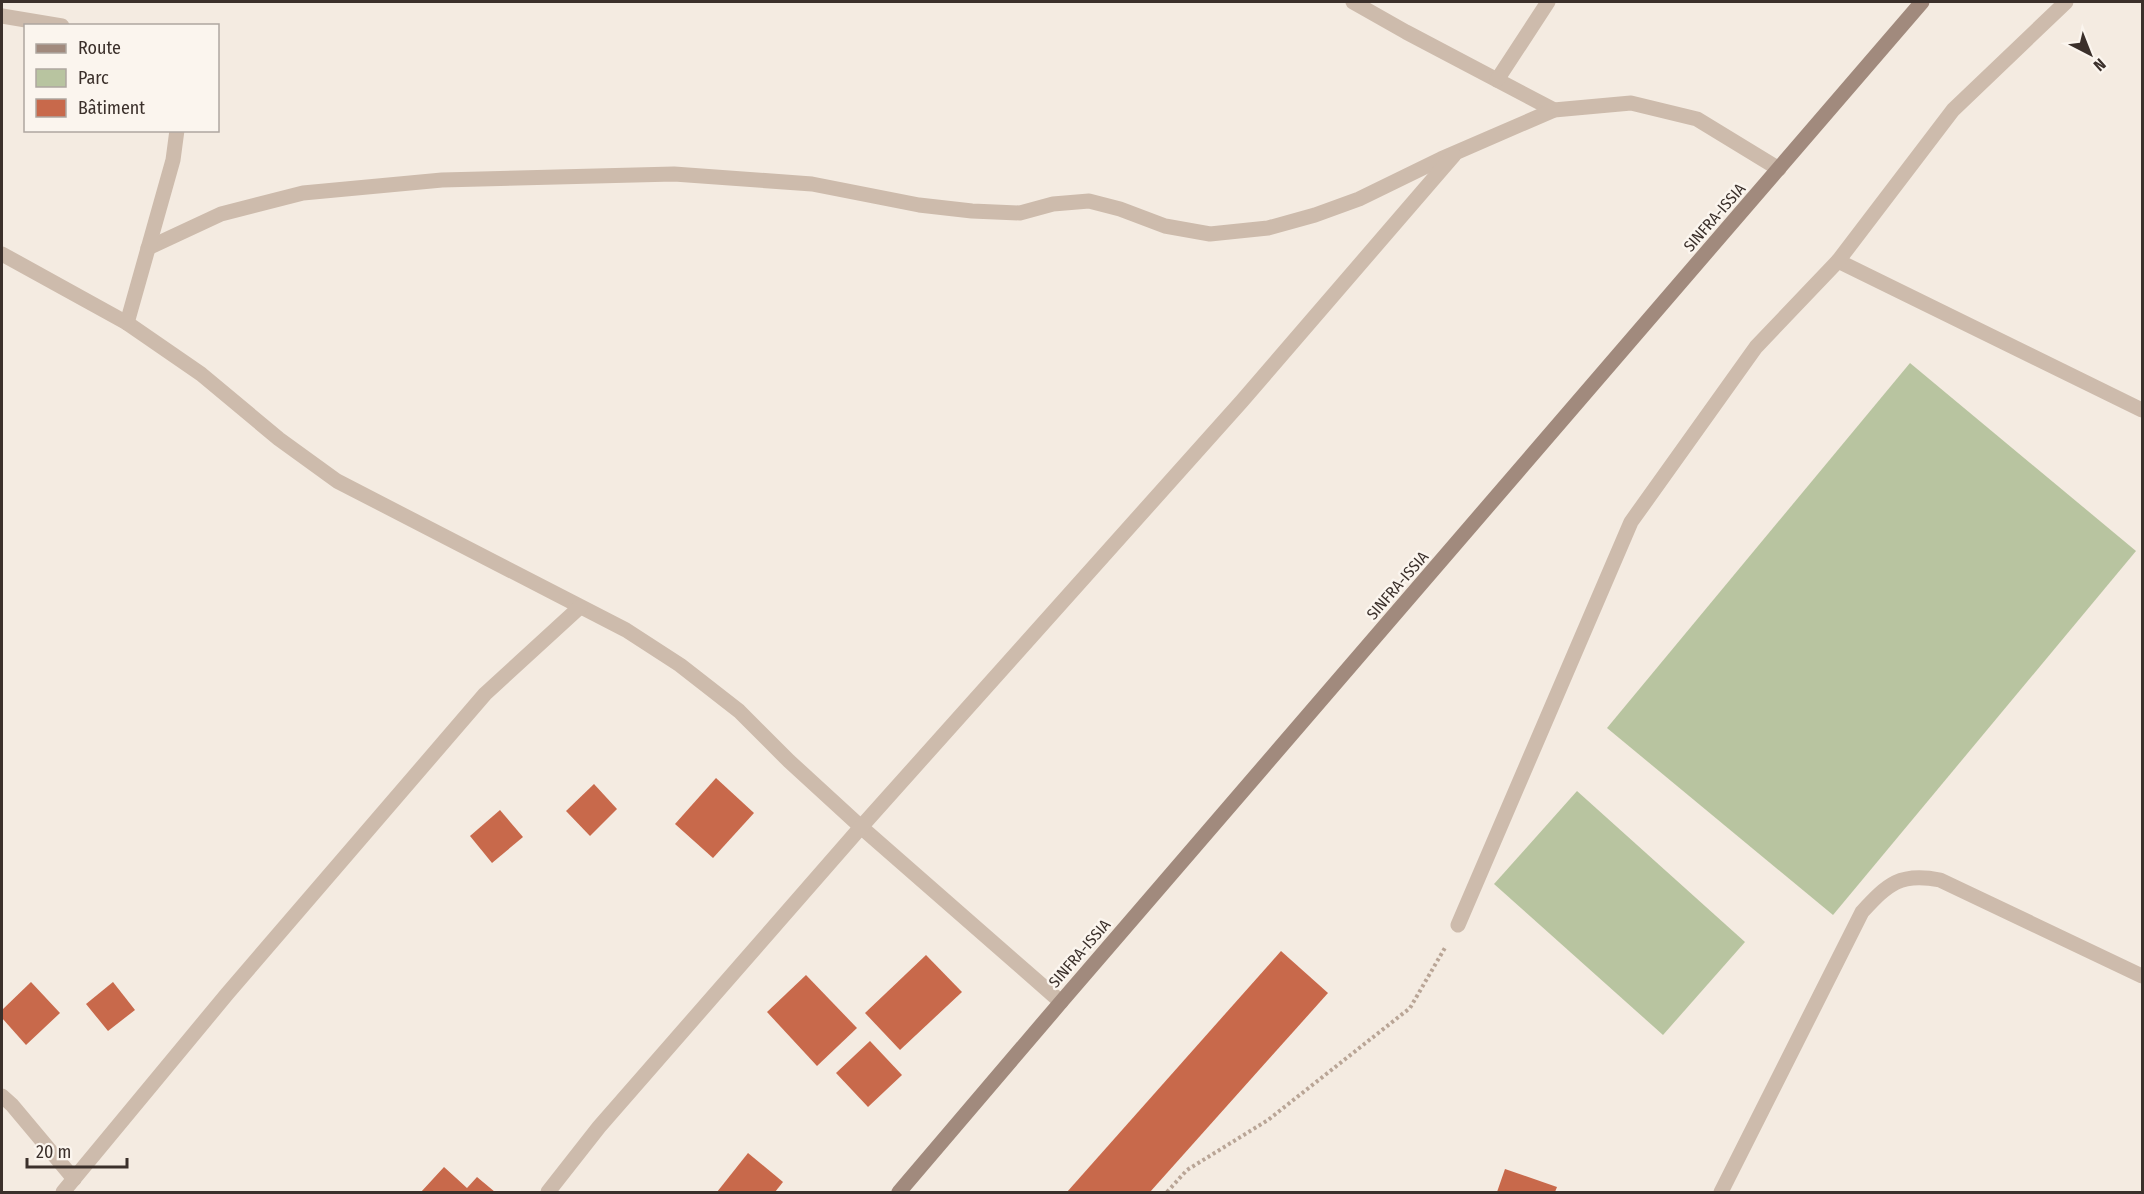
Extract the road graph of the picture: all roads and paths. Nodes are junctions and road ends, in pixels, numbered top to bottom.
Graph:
1 (1353, 2) edge
2 (1548, 2) edge
3 (1922, 2) edge
4 (2066, 2) edge
5 (2, 16) edge
6 (50, 24) edge
7 (1497, 80) junction
8 (1554, 110) junction
9 (177, 132) edge
10 (1456, 152) junction
11 (1779, 169) junction
12 (148, 248) junction
13 (2, 254) edge
14 (1838, 261) junction
15 (127, 323) junction
16 (2142, 410) edge
17 (580, 607) junction
18 (861, 827) junction
19 (1458, 925) joint
20 (2142, 976) edge
21 (1061, 1002) junction
22 (2, 1096) edge
23 (74, 1179) junction
24 (63, 1192) edge
25 (548, 1192) edge
26 (899, 1192) edge
27 (1167, 1192) edge
28 (1721, 1192) edge

1 - 7 street
2 - 7 street
3 - 11 main road, SINFRA-ISSIA
4 - 14 street
5 - 6 street
7 - 8 street
8 - 10 street
8 - 11 street
9 - 12 street
10 - 12 street
10 - 18 street
11 - 21 main road, SINFRA-ISSIA
12 - 15 street
13 - 15 street
14 - 16 street
14 - 19 street
15 - 17 street
17 - 18 street
17 - 23 street
18 - 21 street
18 - 25 street
19 - 27 path
20 - 28 street
21 - 26 main road, SINFRA-ISSIA
22 - 23 street
23 - 24 street

